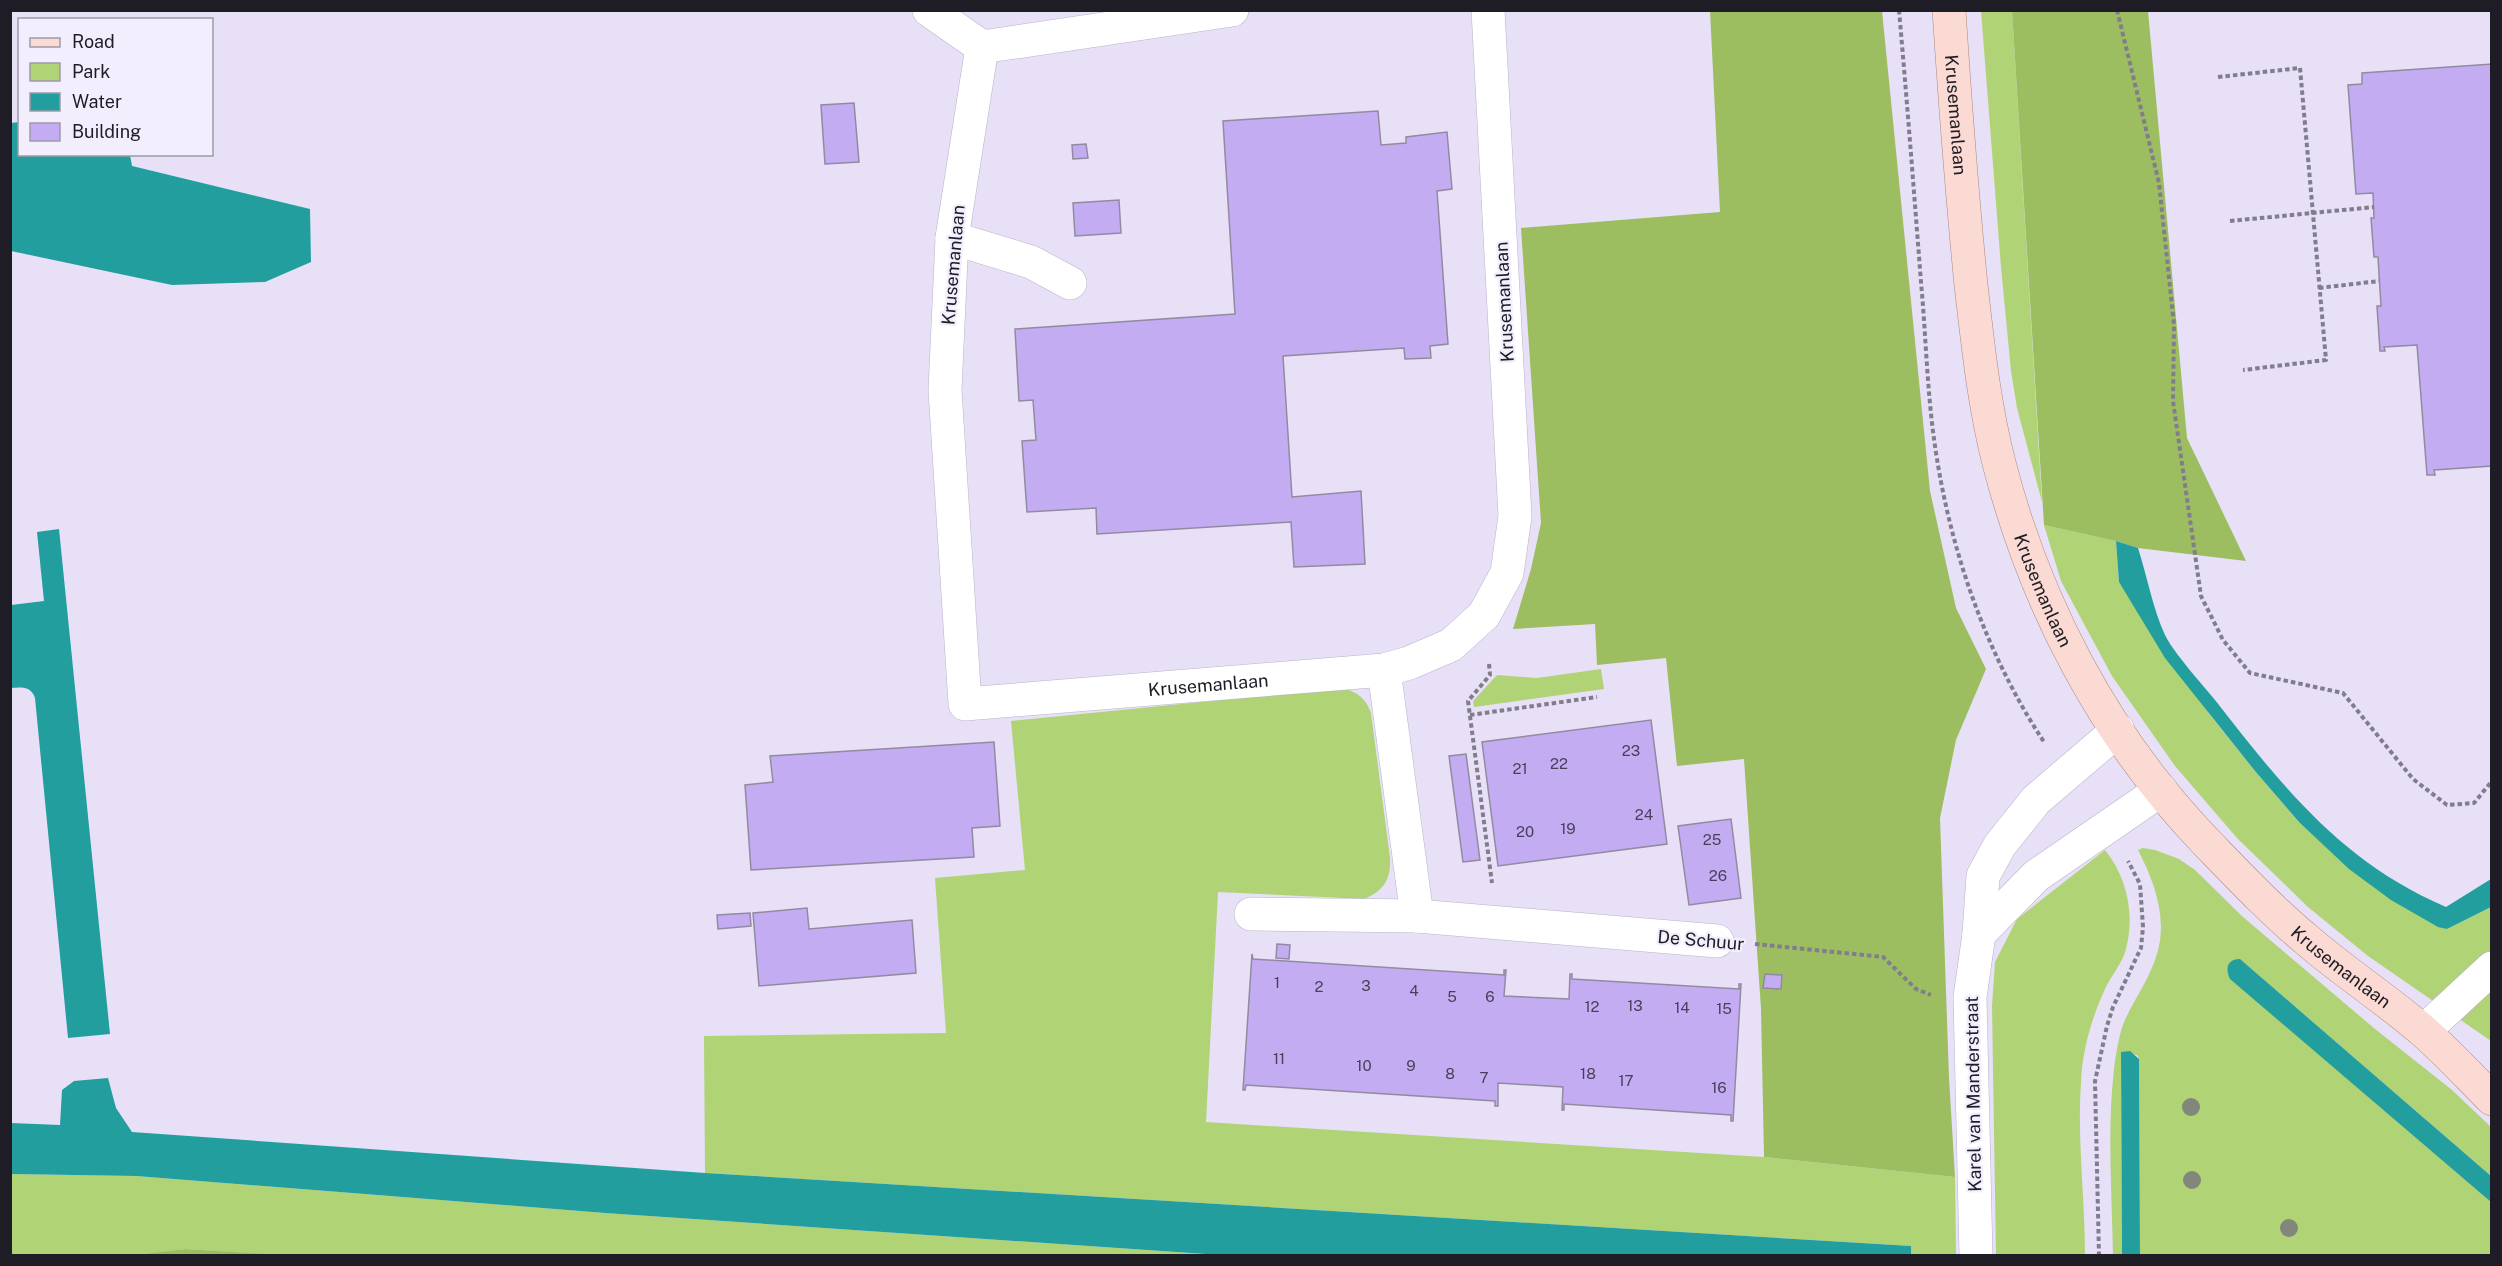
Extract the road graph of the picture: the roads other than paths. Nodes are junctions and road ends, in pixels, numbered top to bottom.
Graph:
1 (929, 10) edge
2 (1232, 10) edge
3 (1488, 10) edge
4 (1949, 10) edge
5 (982, 47) junction
6 (952, 238) junction
7 (1070, 283) dead end
8 (1384, 670) junction
9 (2118, 730) junction
10 (2161, 790) junction
11 (1251, 914) dead end
12 (1417, 916) junction
13 (1979, 934) junction
14 (1717, 941) road end
15 (2492, 968) edge
16 (2424, 1031) junction
17 (2492, 1068) edge
18 (2492, 1099) edge
19 (1976, 1256) edge

1 - 5 street
2 - 5 street
3 - 8 street, Krusemanlaan
4 - 9 main road, Krusemanlaan
5 - 6 street, Krusemanlaan
6 - 7 street
6 - 8 street, Krusemanlaan
8 - 12 street
9 - 10 main road, Krusemanlaan
9 - 13 street, Karel van Manderstraat
10 - 13 street
10 - 16 main road, Krusemanlaan
11 - 12 street, De Schuur
12 - 14 street, De Schuur
13 - 19 street, Karel van Manderstraat
15 - 16 street
16 - 17 main road, Krusemanlaan
16 - 18 main road, Krusemanlaan

